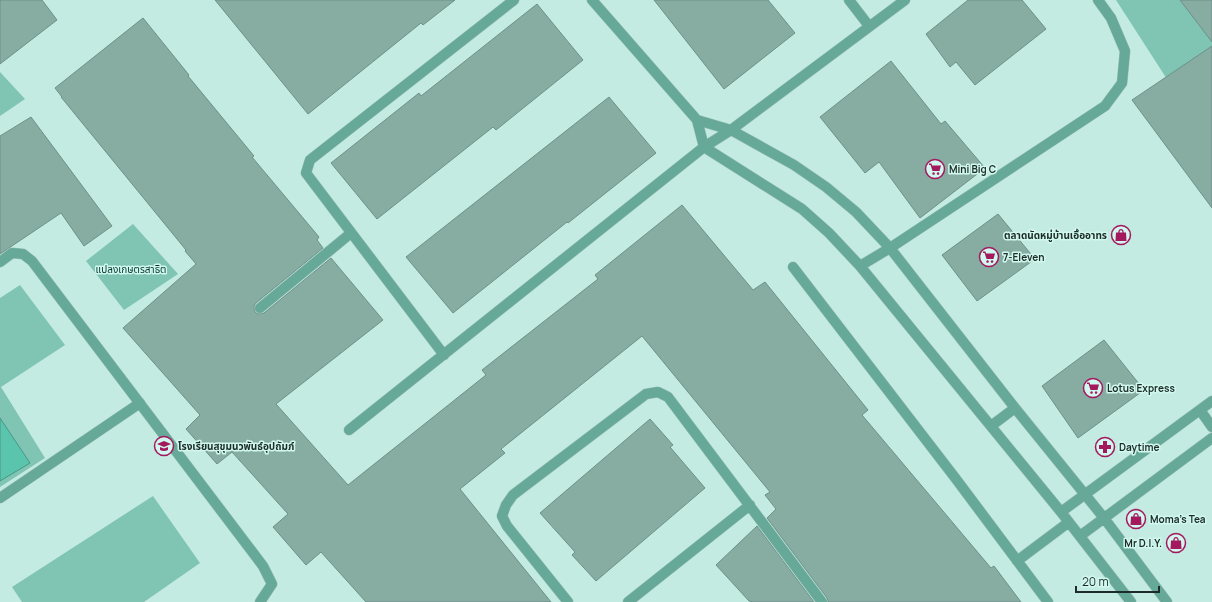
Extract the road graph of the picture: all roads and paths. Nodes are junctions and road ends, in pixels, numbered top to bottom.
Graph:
1 (514, 0) edge
2 (592, 0) edge
3 (849, 0) edge
4 (905, 0) edge
5 (1098, 0) edge
6 (869, 26) junction
7 (696, 120) junction
8 (731, 130) junction
9 (704, 147) junction
10 (351, 234) junction
11 (890, 248) junction
12 (0, 262) edge
13 (860, 266) junction
14 (793, 267) dead end
15 (260, 308) dead end
16 (444, 355) junction
17 (1212, 401) edge
18 (140, 403) junction
19 (1015, 408) junction
20 (1200, 410) junction
21 (991, 426) junction
22 (1212, 427) edge
23 (349, 430) dead end
24 (1212, 438) edge
25 (1085, 495) junction
26 (0, 498) edge
27 (750, 505) junction
28 (1061, 512) junction
29 (1104, 518) junction
30 (1069, 522) junction
31 (1080, 536) junction
32 (1017, 561) junction
33 (260, 602) edge
34 (568, 602) edge
35 (628, 602) edge
36 (822, 602) edge
37 (1048, 602) edge
38 (1130, 602) edge
39 (1166, 602) edge

1 - 10 street
2 - 7 street
3 - 6 street
4 - 6 street
5 - 11 street
6 - 8 street
7 - 8 street
7 - 9 street
8 - 9 street
8 - 11 street
9 - 13 street
9 - 16 street
10 - 15 street
10 - 16 street
11 - 13 street
11 - 19 street
12 - 18 street
13 - 21 street
14 - 32 street
16 - 23 street
17 - 20 street
18 - 26 street
18 - 33 street
19 - 21 street
19 - 25 street
20 - 22 street
20 - 25 street
21 - 28 street
24 - 29 street
25 - 28 street
25 - 29 street
27 - 34 street
27 - 35 street
27 - 36 street
28 - 30 street
29 - 31 street
29 - 39 street
30 - 31 street
30 - 32 street
31 - 38 street
32 - 37 street

